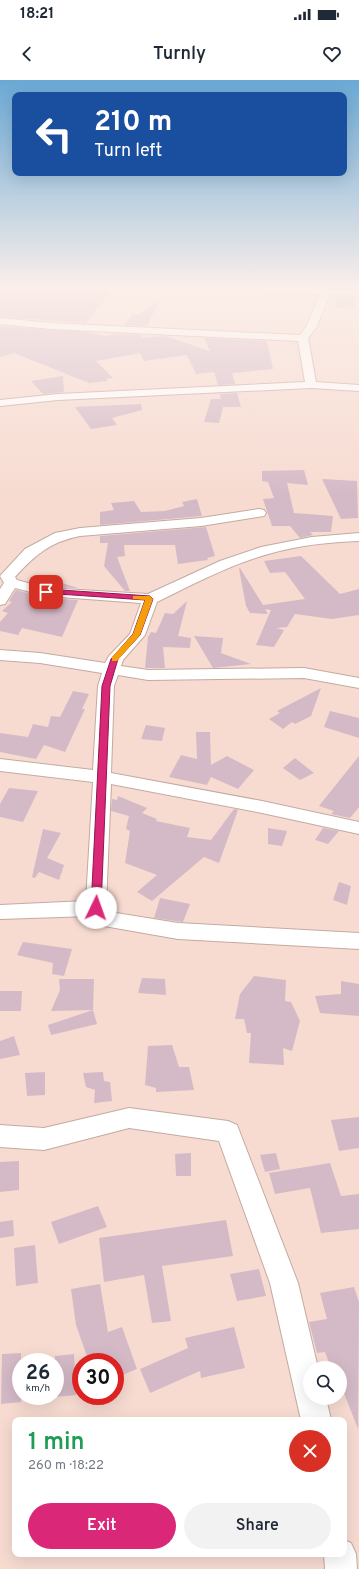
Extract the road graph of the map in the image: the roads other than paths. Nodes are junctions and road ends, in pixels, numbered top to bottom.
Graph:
1 (306, 356) edge
2 (311, 385) junction
3 (359, 388) edge
4 (0, 403) edge
5 (259, 513) dead end
6 (359, 537) edge
7 (11, 583) junction
8 (150, 599) junction
9 (0, 601) edge
10 (0, 655) edge
11 (110, 670) junction
12 (359, 683) edge
13 (0, 765) edge
14 (103, 777) junction
15 (359, 828) edge
16 (96, 908) junction
17 (0, 912) edge
18 (359, 941) edge
19 (0, 1136) edge
20 (303, 1363) edge
21 (313, 1405) edge
22 (315, 1417) edge
23 (340, 1557) edge
24 (341, 1569) edge

1 - 2 street
2 - 3 street
2 - 4 street
5 - 7 street
6 - 8 street
7 - 8 street
7 - 9 street
8 - 11 street
10 - 11 street
11 - 12 street
11 - 14 street
13 - 14 street
14 - 15 street
14 - 16 street
16 - 17 street
16 - 18 street
19 - 20 street
21 - 22 street
23 - 24 street

